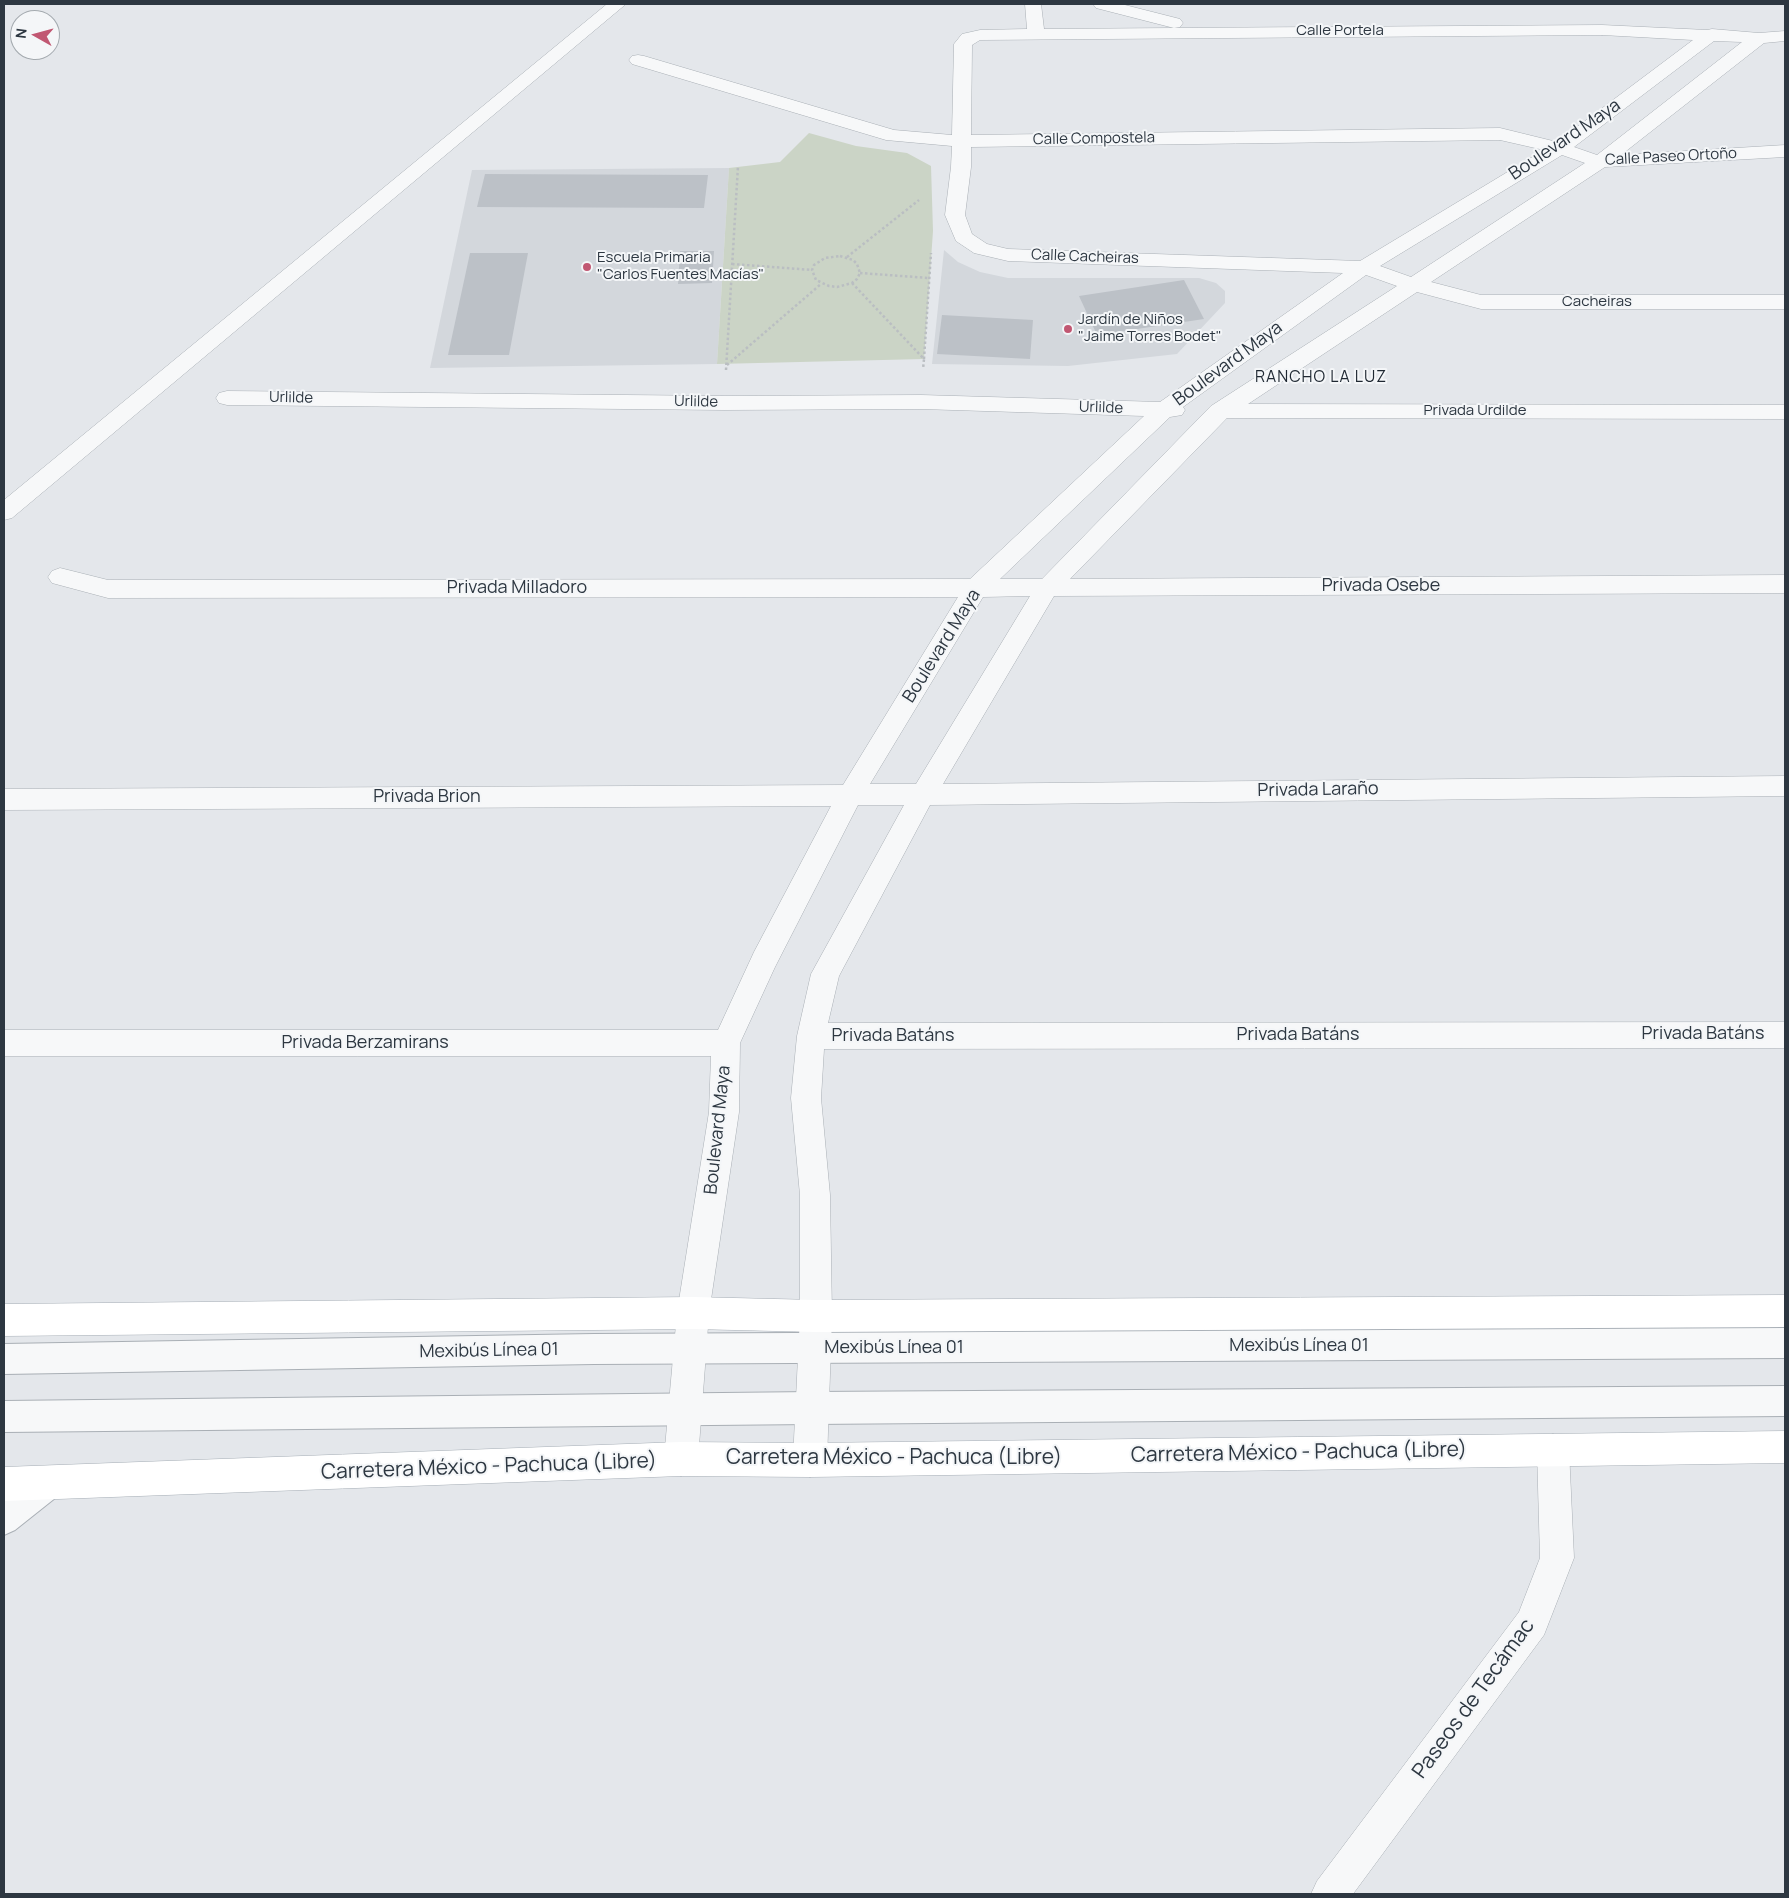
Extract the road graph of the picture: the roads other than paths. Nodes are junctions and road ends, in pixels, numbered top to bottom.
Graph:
1 (616, 4) edge
2 (1033, 4) edge
3 (1102, 4) edge
4 (1206, 32) junction
5 (1036, 33) junction
6 (1712, 34) junction
7 (1785, 36) edge
8 (1759, 38) junction
9 (638, 60) dead end
10 (962, 141) junction
11 (1560, 148) junction
12 (1785, 151) edge
13 (1600, 162) junction
14 (1364, 267) junction
15 (1412, 284) junction
16 (1785, 302) edge
17 (227, 398) dead end
18 (1164, 410) junction
19 (1221, 411) junction
20 (1785, 412) edge
21 (4, 512) edge
22 (60, 577) dead end
23 (1785, 584) edge
24 (1048, 587) junction
25 (976, 588) junction
26 (1785, 786) edge
27 (923, 794) junction
28 (850, 795) junction
29 (4, 799) edge
30 (811, 1036) junction
31 (1785, 1036) edge
32 (726, 1043) junction
33 (4, 1044) edge
34 (1785, 1311) edge
35 (693, 1313) junction
36 (816, 1316) junction
37 (4, 1320) edge
38 (1785, 1343) edge
39 (815, 1348) junction
40 (690, 1350) junction
41 (4, 1359) edge
42 (1785, 1401) edge
43 (812, 1408) junction
44 (685, 1410) junction
45 (4, 1417) edge
46 (1785, 1447) edge
47 (1553, 1450) junction
48 (681, 1459) junction
49 (810, 1460) junction
50 (4, 1484) edge
51 (48, 1484) junction
52 (4, 1519) edge
53 (1330, 1894) edge

1 - 21 street
2 - 5 street
3 - 4 street
4 - 5 street, Calle Portela
4 - 6 street, Calle Portela
5 - 10 street, Calle Portela
6 - 8 street, Calle Portela
6 - 11 street, Boulevard Maya
7 - 8 street, Calle Portela
8 - 13 street, Boulevard Maya
9 - 10 street, Calle Compostela
10 - 11 street, Calle Compostela
10 - 14 street, Calle Cacheiras
11 - 13 street, Calle Paseo Ortoño
11 - 14 street, Boulevard Maya
12 - 13 street, Calle Paseo Ortoño
13 - 15 street, Boulevard Maya
14 - 15 street, Calle Cacheiras
14 - 18 street, Boulevard Maya
15 - 16 street, Cacheiras
15 - 19 street, Boulevard Maya
17 - 18 street, Urlilde
18 - 19 street, Privada Urdilde
18 - 25 street, Boulevard Maya
19 - 20 street, Privada Urdilde
19 - 24 street, Boulevard Maya
22 - 25 street, Privada Milladoro
23 - 24 street, Privada Osebe
24 - 25 street, Privada Osebe
24 - 27 street, Boulevard Maya
25 - 28 street, Boulevard Maya
26 - 27 street, Privada Laraño
27 - 28 street, Privada Laraño
27 - 30 street, Boulevard Maya
28 - 29 street, Privada Brion
28 - 32 street, Boulevard Maya
30 - 31 street, Privada Batáns
30 - 36 street, Boulevard Maya
32 - 33 street, Privada Berzamirans
32 - 35 street, Boulevard Maya
34 - 36 main road
35 - 36 main road
35 - 37 main road
35 - 40 street, Boulevard Maya
36 - 39 street, Boulevard Maya
38 - 39 lane, Mexibús Línea 01
39 - 40 lane, Mexibús Línea 01
39 - 43 street, Boulevard Maya
40 - 41 lane, Mexibús Línea 01
40 - 44 street, Boulevard Maya
42 - 43 lane
43 - 44 lane
43 - 49 street, Boulevard Maya
44 - 45 lane
44 - 48 street, Boulevard Maya
46 - 47 main road, Carretera México - Pachuca (Libre)
47 - 49 main road, Carretera México - Pachuca (Libre)
47 - 53 street, Paseos de Tecámac
48 - 49 main road, Carretera México - Pachuca (Libre)
48 - 51 main road, Carretera México - Pachuca (Libre)
50 - 51 main road, Carretera México - Pachuca (Libre)
51 - 52 lane

